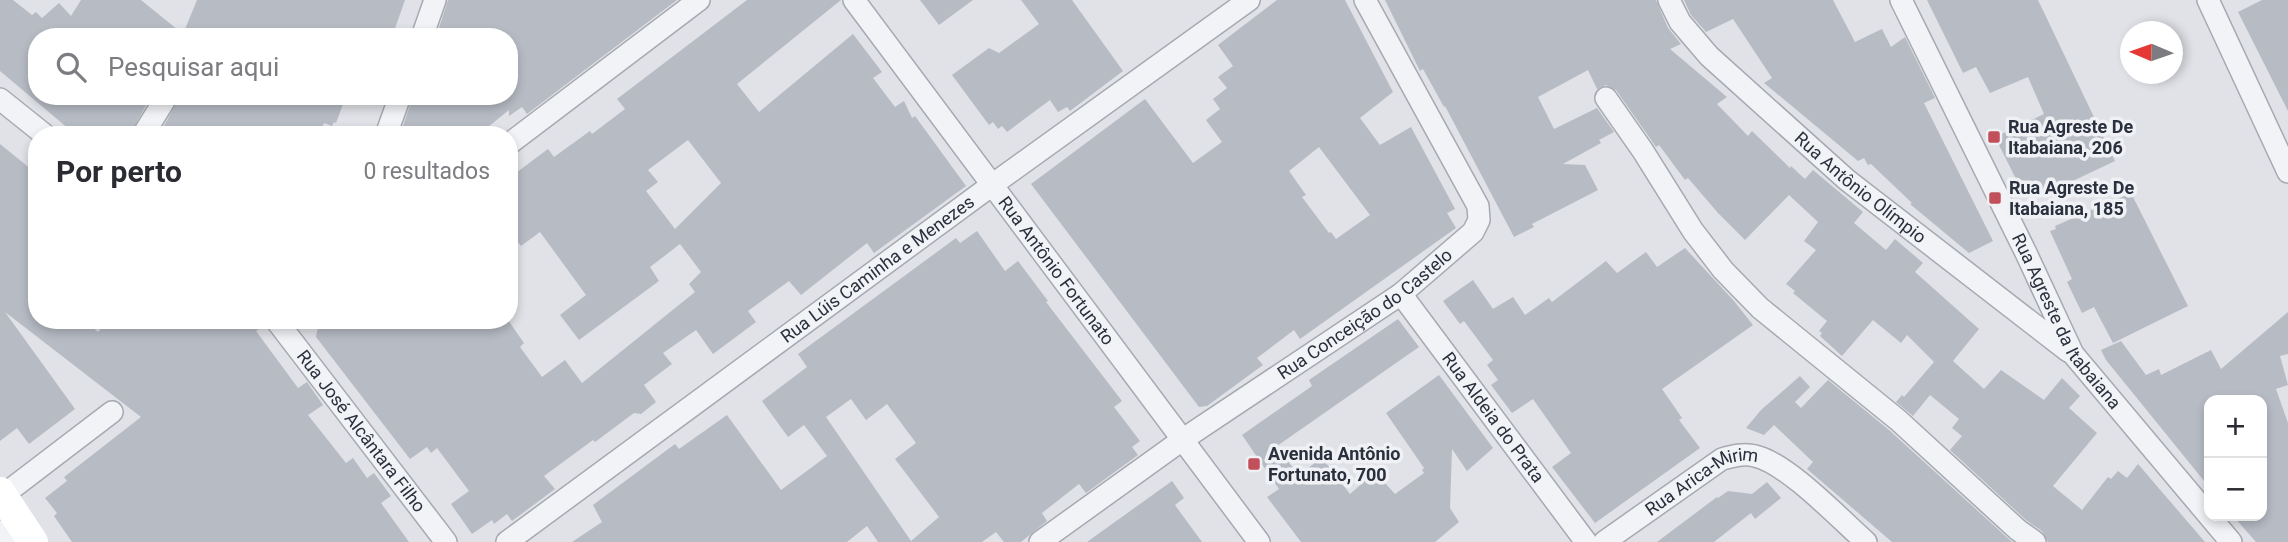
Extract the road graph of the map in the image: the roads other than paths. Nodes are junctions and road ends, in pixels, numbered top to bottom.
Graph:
1 (435, 0) edge
2 (699, 0) edge
3 (854, 0) edge
4 (1249, 0) edge
5 (1365, 0) edge
6 (1669, 0) edge
7 (1901, 0) edge
8 (2211, 1) edge
9 (425, 28) edge
10 (1606, 98) dead end
11 (0, 99) edge
12 (162, 105) edge
13 (397, 105) edge
14 (34, 126) edge
15 (149, 126) edge
16 (389, 126) edge
17 (518, 137) edge
18 (2288, 172) edge
19 (992, 185) junction
20 (1401, 293) junction
21 (286, 329) edge
22 (2073, 354) junction
23 (112, 412) dead end
24 (1182, 440) junction
25 (1, 494) edge
26 (0, 531) edge
27 (32, 542) edge
28 (446, 542) edge
29 (507, 542) edge
30 (1040, 542) edge
31 (1259, 542) edge
32 (1586, 542) edge
33 (1604, 542) edge
34 (1866, 542) edge
35 (2035, 542) edge
36 (2231, 542) edge

1 - 9 street
2 - 17 street
3 - 19 street, Rua Antônio Fortunato
4 - 19 street, Rua Lúis Caminha e Menezes
5 - 20 street, Rua Conceição do Castelo
6 - 22 street, Rua Antônio Olímpio
7 - 22 street, Rua Agreste da Itabaiana
8 - 18 street
10 - 35 street
11 - 14 street
12 - 15 street
13 - 16 street
19 - 24 street, Rua Antônio Fortunato
19 - 29 street, Rua Lúis Caminha e Menezes
20 - 24 street, Rua Conceição do Castelo
20 - 32 street, Rua Aldeia do Prata
21 - 28 street, Rua José Alcântara Filho
22 - 36 street, Rua Agreste da Itabaiana
23 - 25 street
24 - 30 street, Rua Conceição do Castelo
24 - 31 street, Rua Antônio Fortunato
25 - 27 street
26 - 27 street
33 - 34 street, Rua Arica-Mirim

